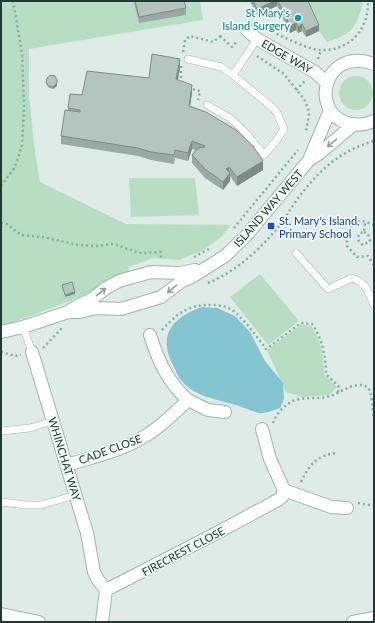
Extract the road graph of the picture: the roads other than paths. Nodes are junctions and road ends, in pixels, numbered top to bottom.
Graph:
1 (247, 30) dead end
2 (257, 39) junction
3 (188, 60) dead end
4 (374, 64) edge
5 (233, 75) junction
6 (327, 83) junction
7 (207, 105) dead end
8 (330, 110) junction
9 (374, 121) edge
10 (353, 125) junction
11 (309, 160) junction
12 (296, 253) dead end
13 (204, 268) junction
14 (374, 306) edge
15 (68, 312) junction
16 (23, 327) junction
17 (1, 332) edge
18 (155, 334) road end
19 (32, 352) joint
20 (188, 400) junction
21 (225, 412) dead end
22 (53, 421) junction
23 (267, 428) road end
24 (1, 431) edge
25 (67, 465) junction
26 (284, 490) junction
27 (76, 495) junction
28 (1, 502) edge
29 (347, 508) dead end
30 (106, 590) junction
31 (6, 615) edge
32 (374, 618) edge
33 (38, 622) edge
34 (102, 622) edge
35 (353, 622) edge

1 - 2 street, EDGE WAY
2 - 5 lane
2 - 6 street, EDGE WAY
3 - 5 lane
4 - 6 street
5 - 7 lane
6 - 8 street
8 - 10 street
8 - 11 street, ISLAND WAY WEST
9 - 10 street
10 -> 11 street, ISLAND WAY WEST
11 - 13 street, ISLAND WAY WEST
12 - 14 lane
15 -> 13 street, ISLAND WAY WEST
13 -> 15 street, ISLAND WAY WEST
15 - 16 street, ISLAND WAY WEST
16 - 17 street, ISLAND WAY WEST
16 - 19 lane, WHINCHAT WAY
18 - 20 street
19 - 22 street, WHINCHAT WAY
20 - 21 street
20 - 25 street, CADE CLOSE
22 - 24 lane
22 - 25 street, WHINCHAT WAY
23 - 26 street
25 - 27 street, WHINCHAT WAY
26 - 29 street
26 - 30 street, FIRECREST CLOSE
27 - 28 lane
27 - 30 street, WHINCHAT WAY
30 - 34 street
31 - 33 street
32 - 35 street

